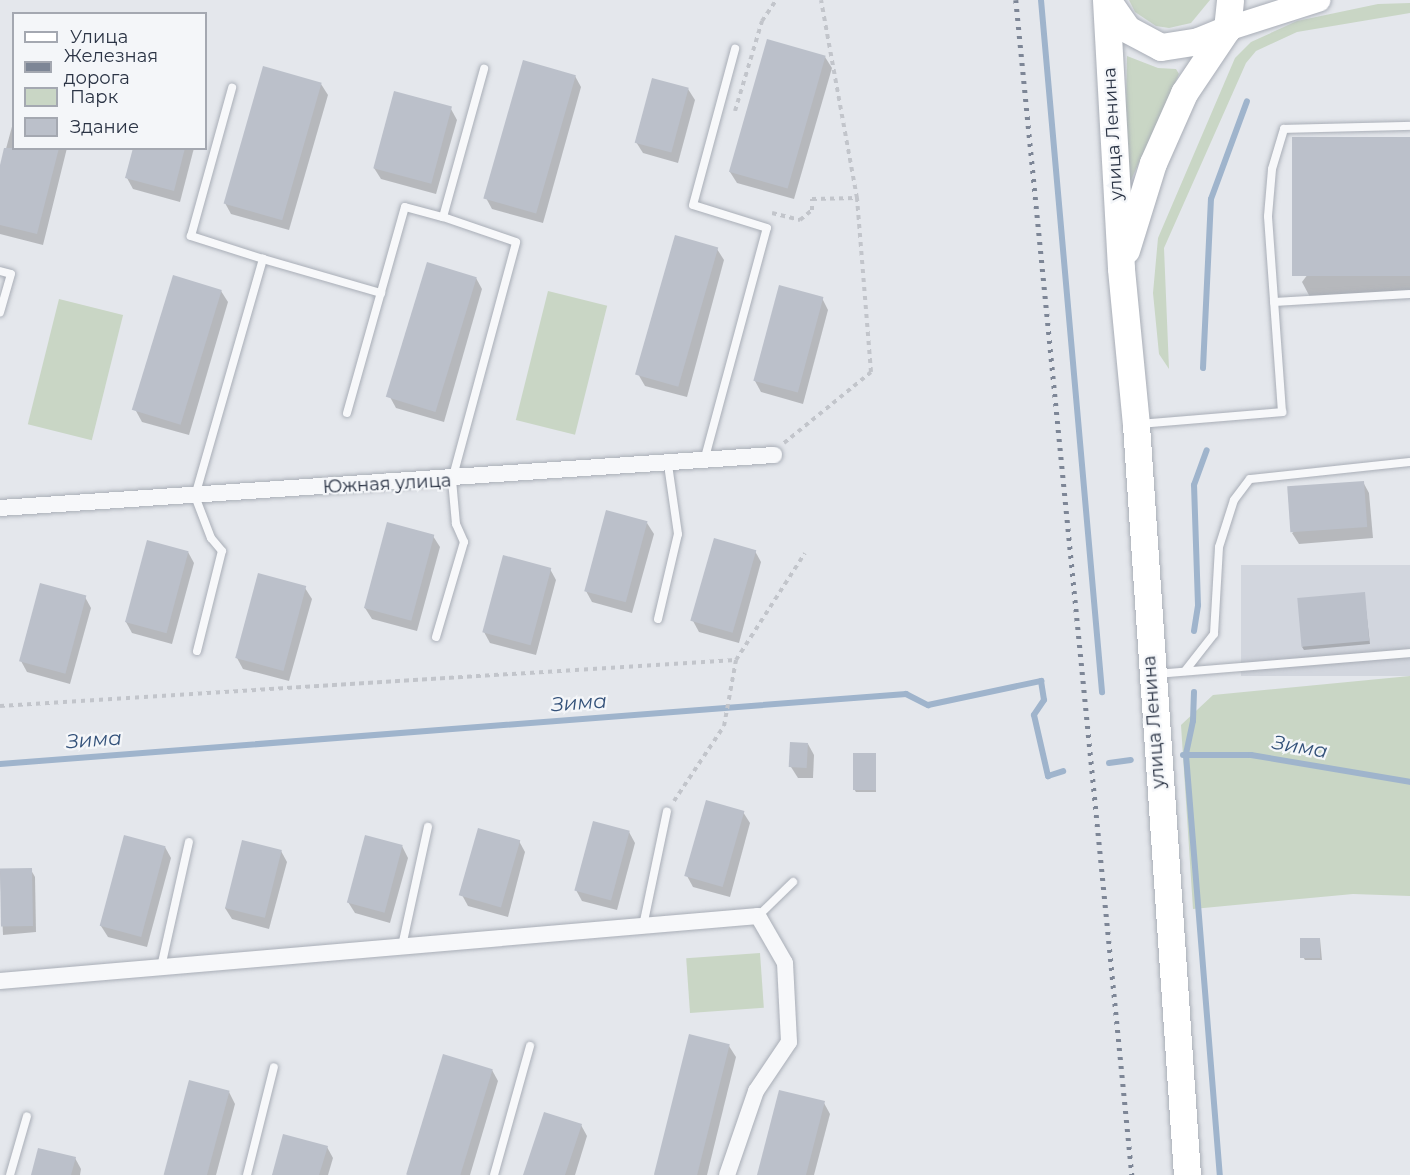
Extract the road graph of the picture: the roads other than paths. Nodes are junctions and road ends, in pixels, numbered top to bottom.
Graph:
1 (1106, 0) edge
2 (1230, 0) edge
3 (1317, 0) edge
4 (1227, 29) junction
5 (735, 49) dead end
6 (484, 69) dead end
7 (232, 88) dead end
8 (1410, 126) edge
9 (443, 217) junction
10 (263, 259) junction
11 (1121, 269) junction
12 (0, 271) edge
13 (381, 293) junction
14 (1410, 294) edge
15 (1274, 302) junction
16 (0, 312) edge
17 (347, 413) dead end
18 (1136, 425) junction
19 (774, 455) road end
20 (704, 461) junction
21 (1410, 462) edge
22 (668, 465) junction
23 (452, 480) junction
24 (195, 495) junction
25 (0, 508) edge
26 (658, 619) dead end
27 (436, 638) dead end
28 (197, 651) dead end
29 (1410, 653) edge
30 (1185, 671) junction
31 (1151, 674) junction
32 (667, 811) road end
33 (428, 827) dead end
34 (189, 842) dead end
35 (793, 882) dead end
36 (758, 916) junction
37 (643, 926) junction
38 (402, 946) junction
39 (161, 967) junction
40 (0, 981) edge
41 (530, 1046) dead end
42 (274, 1067) dead end
43 (27, 1116) dead end
44 (10, 1175) edge
45 (247, 1175) edge
46 (494, 1175) edge
47 (728, 1175) edge
48 (1187, 1175) edge

1 - 4 main road
1 - 11 main road, улица Ленина
2 - 4 main road
3 - 4 main road
4 - 11 main road, улица Ленина
5 - 20 lane
6 - 9 lane
7 - 10 lane
8 - 15 lane
9 - 13 lane
9 - 23 lane
10 - 13 lane
10 - 24 lane
11 - 18 main road, улица Ленина
12 - 16 lane
13 - 17 lane
14 - 15 lane
15 - 18 lane
18 - 31 main road, улица Ленина
19 - 20 street, Южная улица
20 - 22 street, Южная улица
21 - 30 lane
22 - 23 street, Южная улица
22 - 26 lane
23 - 24 street, Южная улица
23 - 27 lane
24 - 25 street, Южная улица
24 - 28 lane
29 - 30 lane
30 - 31 lane
31 - 48 main road, улица Ленина
32 - 37 lane
33 - 38 lane
34 - 39 lane
35 - 36 lane
36 - 37 street
36 - 47 street
37 - 38 street
38 - 39 street
39 - 40 street
41 - 46 lane
42 - 45 lane
43 - 44 lane

